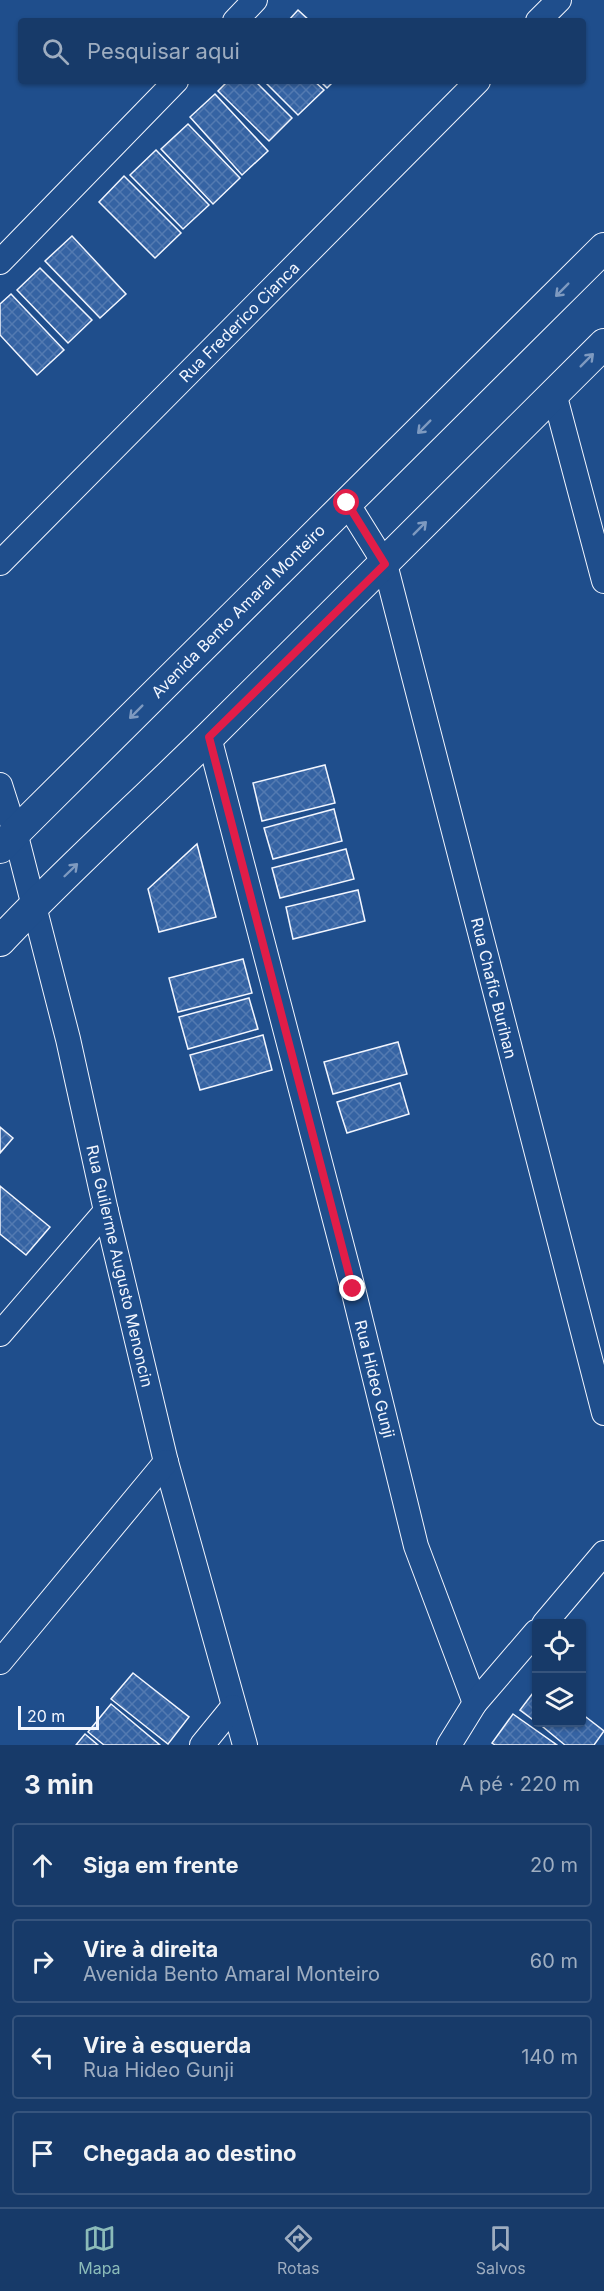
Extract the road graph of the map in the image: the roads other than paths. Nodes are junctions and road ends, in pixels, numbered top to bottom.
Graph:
1 (255, 0) edge
2 (559, 0) edge
3 (238, 18) edge
4 (541, 18) edge
5 (173, 84) edge
6 (475, 84) edge
7 (604, 248) edge
8 (0, 262) edge
9 (604, 344) edge
10 (554, 393) junction
11 (347, 503) junction
12 (0, 562) edge
13 (385, 564) junction
14 (604, 581) edge
15 (209, 737) junction
16 (0, 785) edge
17 (8, 840) edge
18 (33, 906) junction
19 (0, 941) edge
20 (106, 1211) junction
21 (0, 1334) edge
22 (604, 1413) edge
23 (166, 1462) junction
24 (604, 1553) edge
25 (547, 1619) edge
26 (532, 1638) edge
27 (0, 1662) edge
28 (475, 1703) junction
29 (233, 1707) junction
30 (202, 1745) edge
31 (245, 1745) edge
32 (449, 1745) edge

1 - 3 street
2 - 4 street
5 - 8 street
6 - 12 street, Rua Frederico Cianca
7 -> 11 street, Avenida Bento Amaral Monteiro
10 -> 9 street
13 -> 10 street
10 - 14 street
11 - 13 street, Rua Chafic Burihan
11 -> 17 street, Avenida Bento Amaral Monteiro
13 - 15 street
13 - 22 street, Rua Chafic Burihan
18 -> 15 street
15 - 28 street, Rua Hideo Gunji
16 - 17 street, Rua Guilerme Augusto Menoncin
17 - 18 street, Rua Guilerme Augusto Menoncin
18 - 19 street
18 - 20 street, Rua Guilerme Augusto Menoncin
20 - 21 street
20 - 23 street, Rua Guilerme Augusto Menoncin
23 - 27 street
23 - 29 street, Rua Guilerme Augusto Menoncin
24 - 25 street
26 - 28 street
28 - 32 street
29 - 30 street
29 - 31 street, Rua Guilerme Augusto Menoncin

